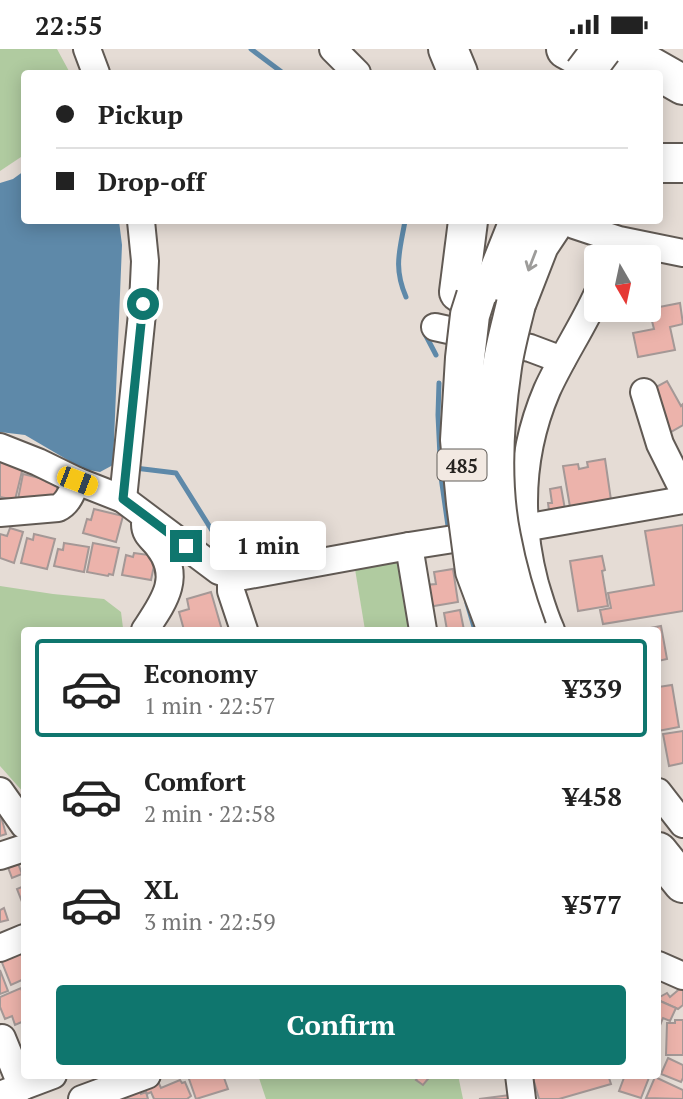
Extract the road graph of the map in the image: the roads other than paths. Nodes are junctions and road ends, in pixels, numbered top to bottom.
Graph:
1 (87, 49) edge
2 (333, 49) edge
3 (447, 49) edge
4 (566, 49) edge
5 (602, 49) edge
6 (621, 49) edge
7 (95, 70) edge
8 (354, 70) edge
9 (457, 70) edge
10 (586, 70) edge
11 (603, 70) edge
12 (610, 70) edge
13 (657, 70) edge
14 (663, 73) edge
15 (683, 85) edge
16 (663, 103) edge
17 (683, 113) edge
18 (663, 163) edge
19 (683, 163) edge
20 (141, 224) edge
21 (469, 224) edge
22 (498, 224) edge
23 (518, 224) edge
24 (564, 224) edge
25 (567, 224) edge
26 (608, 245) edge
27 (662, 252) edge
28 (683, 253) edge
29 (486, 298) junction
30 (584, 319) edge
31 (435, 327) dead end
32 (562, 360) junction
33 (644, 392) dead end
34 (0, 447) edge
35 (77, 481) junction
36 (683, 490) edge
37 (123, 499) junction
38 (683, 500) edge
39 (0, 513) edge
40 (149, 518) junction
41 (524, 528) junction
42 (409, 546) junction
43 (231, 575) junction
44 (147, 627) edge
45 (243, 627) edge
46 (422, 627) edge
47 (496, 627) edge
48 (520, 627) edge
49 (526, 627) edge
50 (550, 627) edge
51 (0, 791) edge
52 (661, 796) edge
53 (21, 821) edge
54 (683, 824) edge
55 (21, 849) edge
56 (0, 856) edge
57 (661, 856) edge
58 (683, 883) edge
59 (21, 939) edge
60 (0, 948) edge
61 (661, 966) edge
62 (683, 977) edge
63 (9, 1036) edge
64 (42, 1079) edge
65 (136, 1079) edge
66 (520, 1079) edge
67 (11, 1091) edge
68 (82, 1099) edge
69 (523, 1099) edge

1 - 7 street
2 - 8 street
3 - 9 highway
4 - 11 highway
5 - 10 highway, bridge
6 - 12 highway
6 - 13 highway
14 - 15 highway
16 - 17 highway
18 - 19 highway
20 - 37 street
21 - 29 highway, 485
22 - 29 highway, 485
23 - 29 highway, 485
24 -> 29 highway, 485
25 - 26 street
27 - 28 street
29 - 47 highway, 485, bridge
29 - 48 highway, 485
29 - 49 highway, 485, bridge
30 - 32 street
31 - 32 street
32 - 41 street
33 - 36 street
34 - 35 street
35 - 37 street
35 - 39 street
37 - 40 street
38 - 41 street
40 - 43 street
40 - 44 street
41 - 42 street
41 - 50 street
42 - 43 street
42 - 46 street
43 - 45 street
51 - 53 street
52 - 54 street
55 - 56 street
57 - 58 highway
59 - 60 street
61 - 62 street
63 - 67 street
64 - 67 street
65 - 68 street
66 - 69 street

